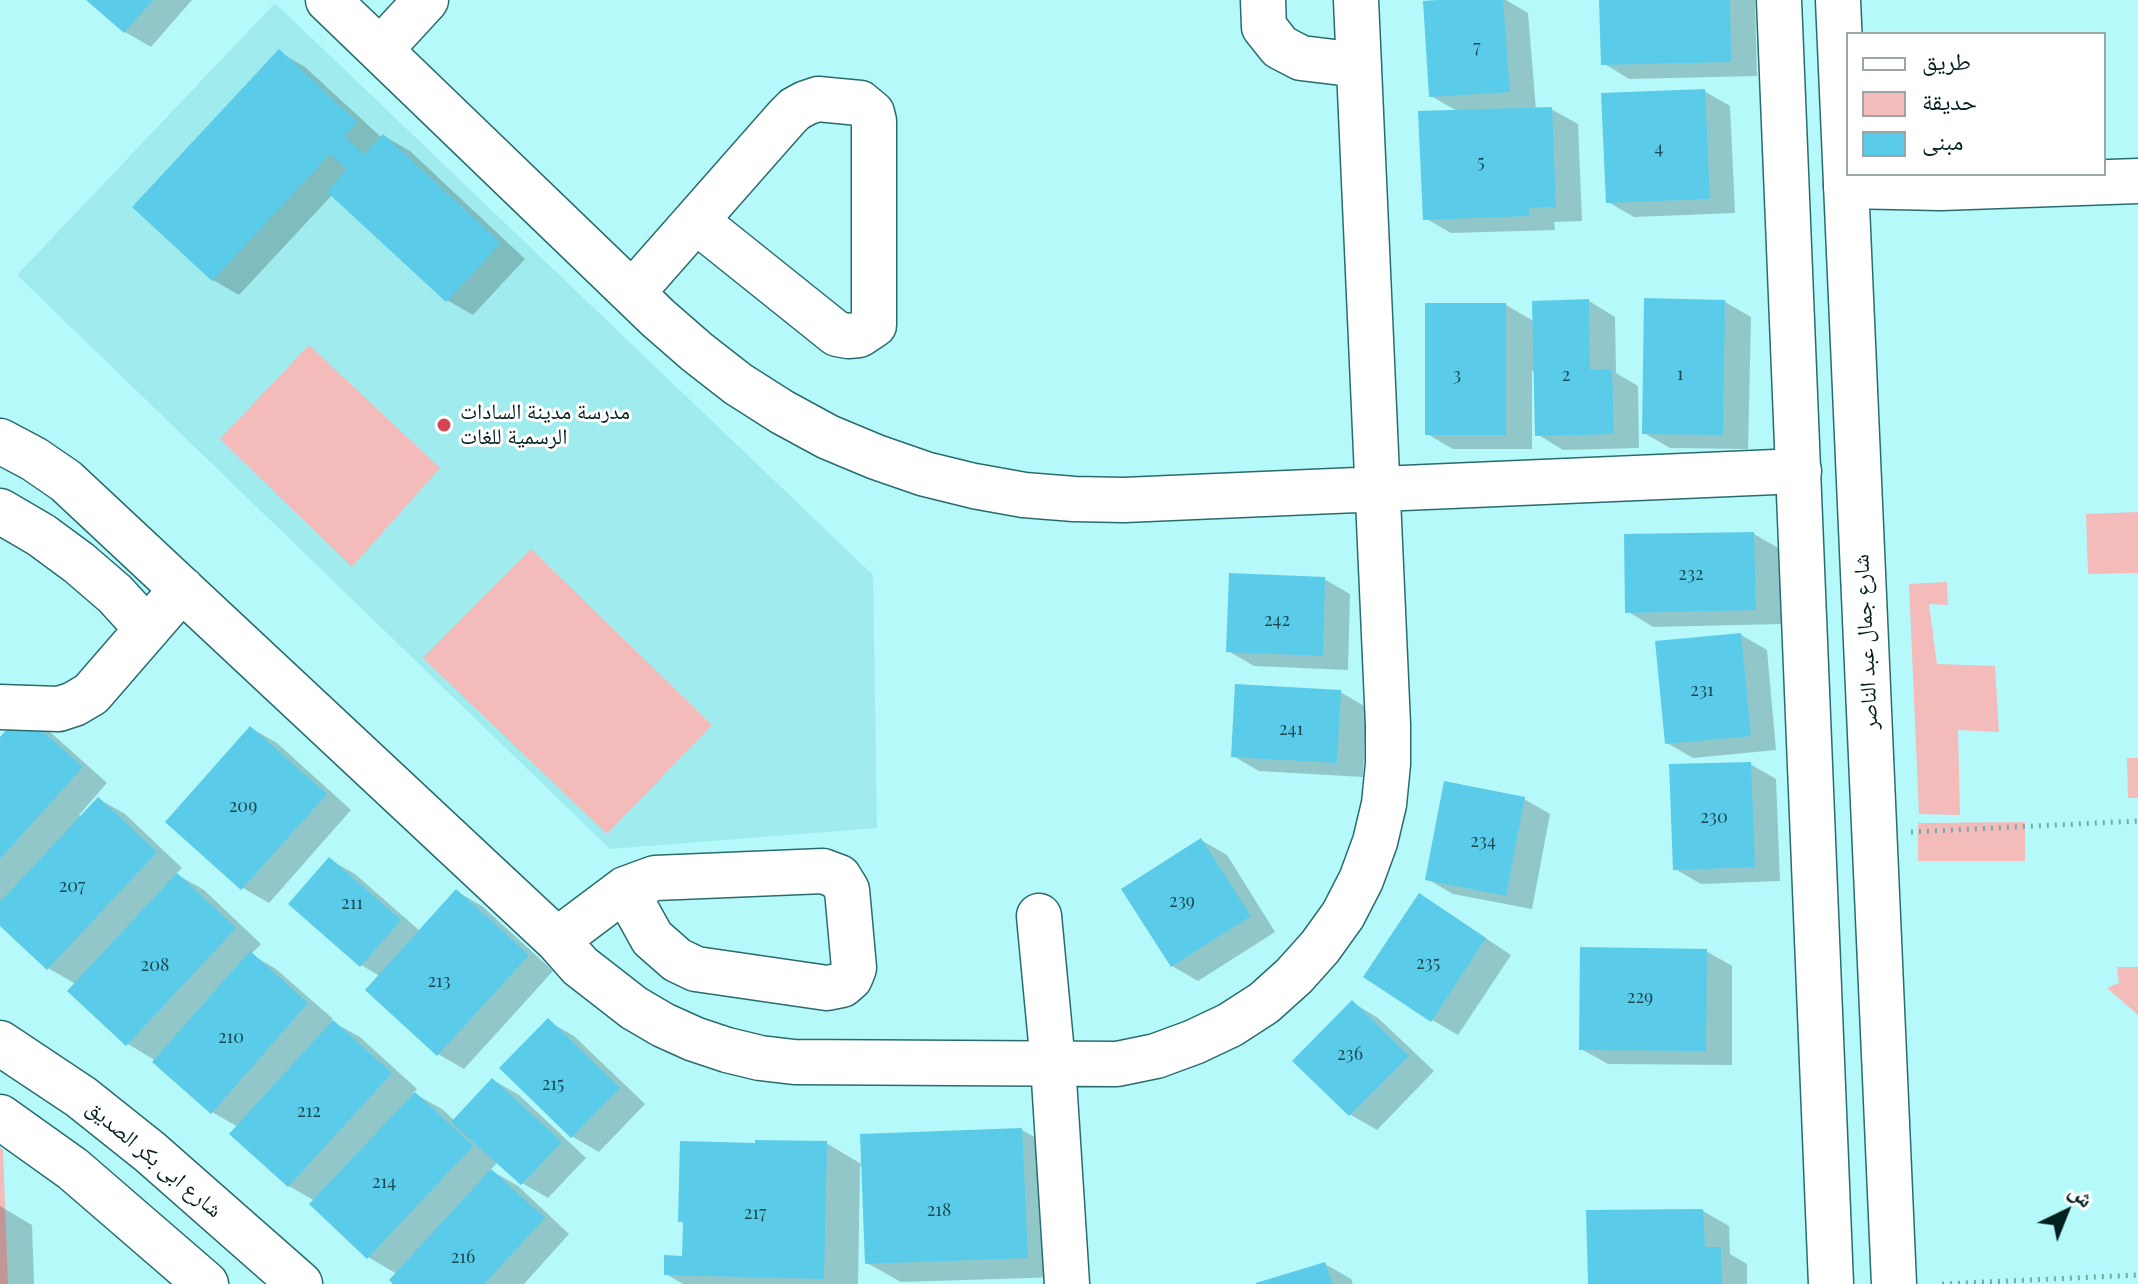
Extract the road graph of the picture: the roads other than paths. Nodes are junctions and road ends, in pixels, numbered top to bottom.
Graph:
1 (328, 0) edge
2 (426, 0) edge
3 (1263, 0) edge
4 (1356, 0) edge
5 (1779, 0) edge
6 (1838, 0) edge
7 (380, 50) junction
8 (1359, 65) junction
9 (2138, 181) edge
10 (1846, 186) junction
11 (696, 221) junction
12 (632, 293) junction
13 (0, 441) edge
14 (1799, 471) junction
15 (1377, 488) junction
16 (0, 511) edge
17 (182, 589) junction
18 (147, 629) junction
19 (0, 707) edge
20 (625, 889) junction
21 (1039, 916) dead end
22 (557, 940) junction
23 (0, 1043) edge
24 (1053, 1064) junction
25 (0, 1117) edge
26 (150, 1152) junction
27 (111, 1202) junction
28 (206, 1284) edge
29 (300, 1284) edge
30 (1067, 1284) edge
31 (1831, 1284) edge
32 (1894, 1284) edge

1 - 7 street
2 - 7 street
3 - 8 street
4 - 8 street
5 - 14 street
6 - 10 street, شارع جمال عبد الناصر
7 - 12 street
8 - 15 street
9 - 10 street
10 - 32 street, شارع جمال عبد الناصر
11 - 11 street
11 - 12 street
12 - 15 street
13 - 17 street
14 - 15 street
14 - 31 street
15 - 24 street
16 - 18 street
17 - 18 street
17 - 22 street
18 - 19 street
20 - 20 street
20 - 22 street
21 - 24 street
22 - 24 street
23 - 26 street, شارع ابى بكر الصديق
24 - 30 street
25 - 27 street
26 - 27 street
26 - 29 street, شارع ابى بكر الصديق
27 - 28 street

